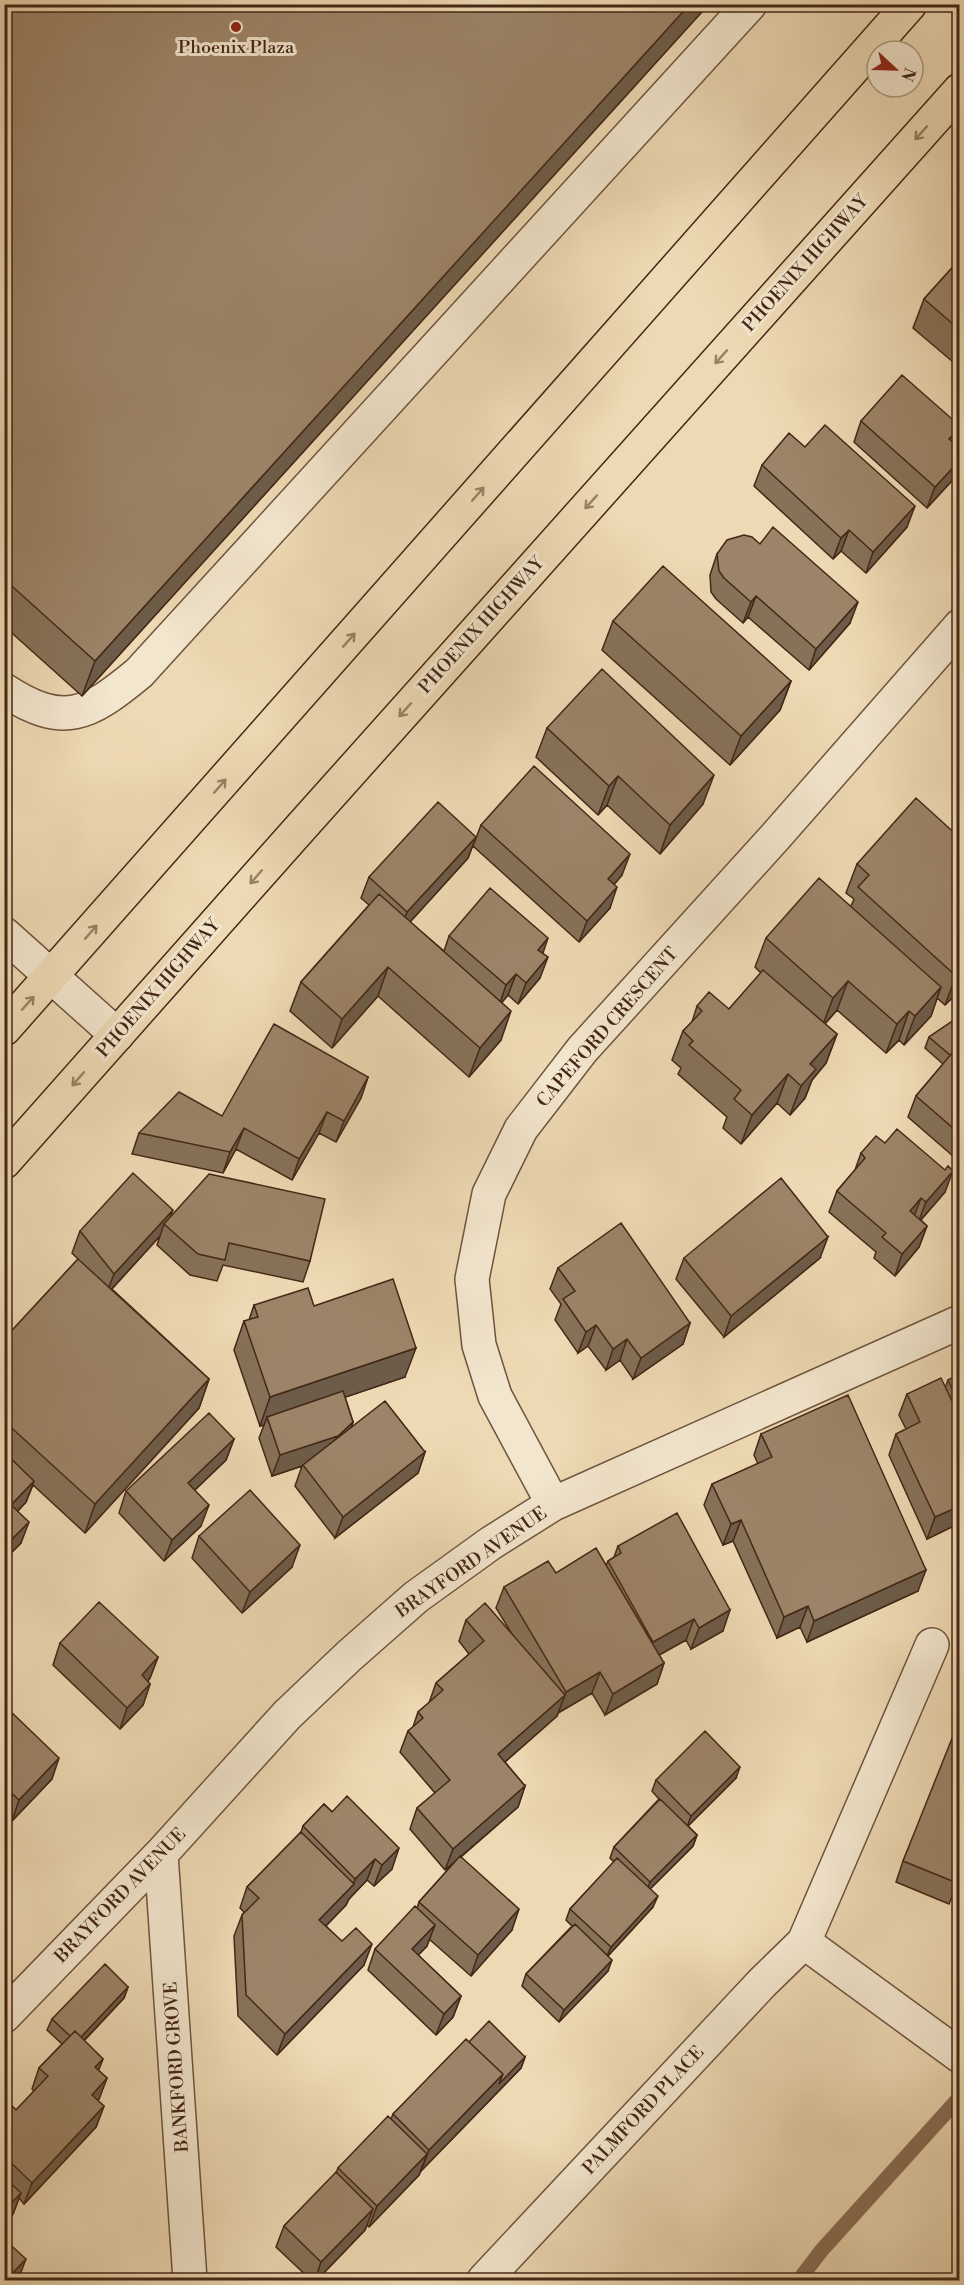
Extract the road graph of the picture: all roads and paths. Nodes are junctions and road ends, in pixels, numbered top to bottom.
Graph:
1 (750, 4) edge
2 (910, 4) edge
3 (960, 90) edge
4 (960, 626) edge
5 (4, 690) edge
6 (4, 934) edge
7 (52, 976) junction
8 (4, 1029) edge
9 (117, 1035) junction
10 (4, 1162) edge
11 (960, 1322) edge
12 (553, 1504) junction
13 (932, 1645) dead end
14 (161, 1854) junction
15 (804, 1942) junction
16 (4, 2016) edge
17 (960, 2056) edge
18 (190, 2280) edge
19 (483, 2280) edge

1 - 5 street
7 -> 2 main road
3 -> 9 main road, PHOENIX HIGHWAY
4 - 12 street, CAPEFORD CRESCENT
6 - 7 street
8 -> 7 main road
7 - 9 street
9 -> 10 main road, PHOENIX HIGHWAY
11 - 12 street, BRAYFORD AVENUE
12 - 14 street, BRAYFORD AVENUE
13 - 15 street, PALMFORD PLACE
14 - 16 street, BRAYFORD AVENUE
14 - 18 street, BANKFORD GROVE
15 - 17 street
15 - 19 street, PALMFORD PLACE

